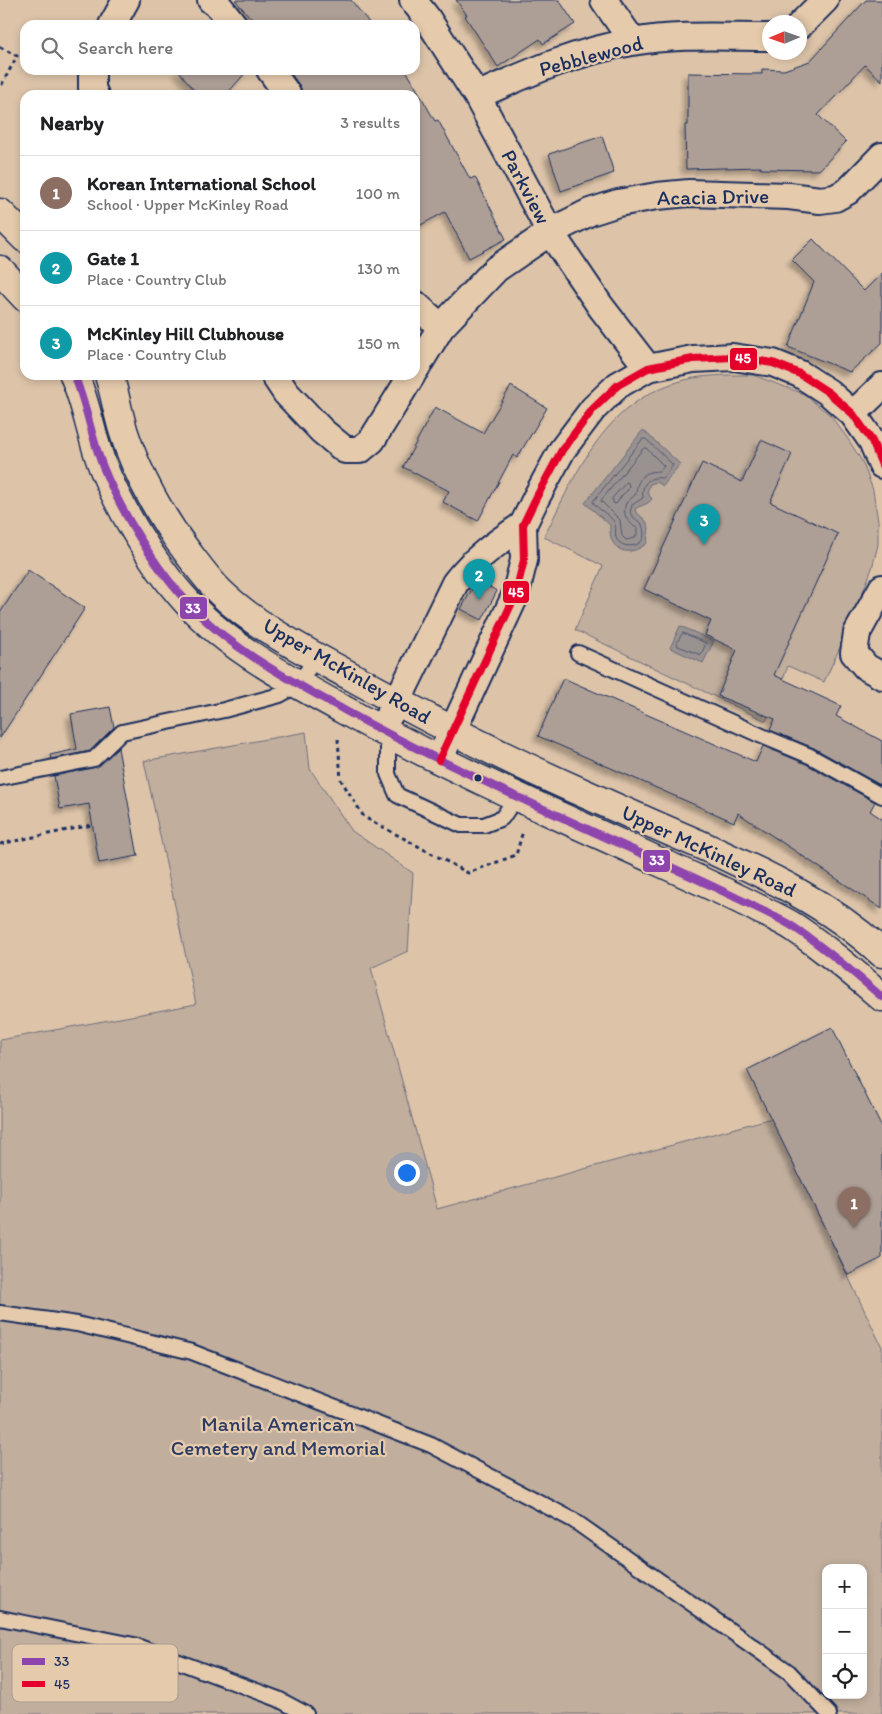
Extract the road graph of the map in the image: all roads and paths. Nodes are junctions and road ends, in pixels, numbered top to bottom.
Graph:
1 (126, 0) edge
2 (211, 0) edge
3 (413, 0) edge
4 (604, 0) edge
5 (825, 0) edge
6 (807, 18) edge
7 (115, 20) edge
8 (230, 20) edge
9 (762, 37) edge
10 (632, 42) junction
11 (0, 47) edge
12 (92, 75) edge
13 (274, 75) edge
14 (0, 88) edge
15 (93, 90) edge
16 (284, 90) edge
17 (477, 96) junction
18 (882, 156) edge
19 (0, 213) edge
20 (550, 232) junction
21 (20, 233) edge
22 (0, 270) edge
23 (20, 292) edge
24 (420, 308) edge
25 (441, 327) junction
26 (420, 362) edge
27 (648, 368) junction
28 (76, 380) edge
29 (111, 380) edge
30 (277, 380) edge
31 (409, 380) edge
32 (882, 386) edge
33 (853, 414) junction
34 (882, 465) edge
35 (523, 525) junction
36 (882, 588) edge
37 (578, 653) dead end
38 (316, 657) junction
39 (882, 676) edge
40 (298, 685) junction
41 (398, 702) junction
42 (453, 731) junction
43 (384, 732) junction
44 (337, 734) dead end
45 (439, 760) junction
46 (0, 778) edge
47 (516, 796) junction
48 (882, 796) edge
49 (525, 823) dead end
50 (92, 825) dead end
51 (0, 844) edge
52 (882, 953) edge
53 (882, 998) edge
54 (0, 1313) edge
55 (0, 1618) edge
56 (129, 1644) edge
57 (178, 1662) edge
58 (306, 1714) edge
59 (829, 1714) edge

1 - 7 street
2 - 8 street
3 - 17 street, Parkview
4 - 10 street
5 - 6 street
9 - 10 street, Pebblewood
10 - 17 street, Pebblewood
11 - 14 path
12 - 15 street
13 - 16 street
17 - 20 street, Parkview
18 - 20 street, Acacia Drive
19 - 21 main road
20 - 25 street, Acacia Drive
20 - 27 street, Parkview
22 - 23 main road
24 - 25 street
25 - 26 street, Acacia Drive
27 - 33 street
27 - 35 street
28 - 40 main road, Upper McKinley Road
29 - 38 main road, Upper McKinley Road
30 - 31 street
32 - 33 street
33 - 34 street
35 - 41 street
35 - 42 street
36 - 39 street
37 - 48 lane
38 - 40 lane
38 - 41 main road, Upper McKinley Road
40 - 43 main road, Upper McKinley Road
40 - 46 lane
41 - 42 main road, Upper McKinley Road
41 - 43 street
42 - 45 street
42 - 52 main road, Upper McKinley Road
43 - 45 main road, Upper McKinley Road
43 - 47 lane
44 - 49 path
45 - 47 main road, Upper McKinley Road
47 - 53 main road, Upper McKinley Road
50 - 51 path
54 - 59 lane
55 - 56 lane
57 - 58 lane

